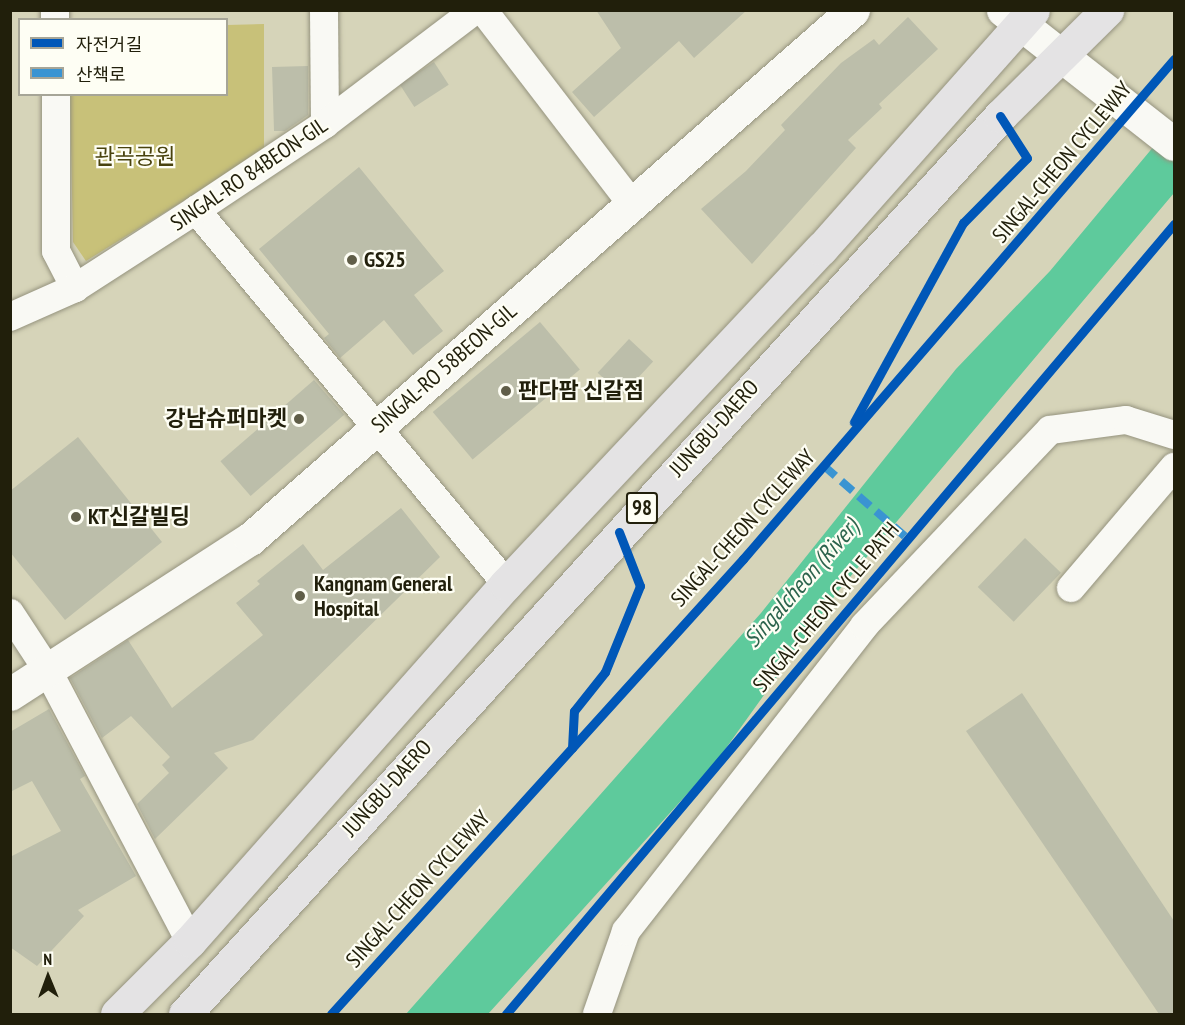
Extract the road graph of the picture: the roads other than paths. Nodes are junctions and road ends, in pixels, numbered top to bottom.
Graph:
1 (324, 10) edge
2 (475, 10) edge
3 (483, 10) edge
4 (853, 10) edge
5 (1107, 10) edge
6 (1018, 15) edge
7 (1066, 57) junction
8 (56, 96) edge
9 (325, 124) junction
10 (1174, 144) edge
11 (631, 203) junction
12 (196, 210) junction
13 (75, 288) junction
14 (10, 317) edge
15 (374, 429) junction
16 (1174, 435) edge
17 (1174, 467) edge
18 (506, 584) junction
19 (1071, 588) dead end
20 (10, 613) edge
21 (48, 671) junction
22 (10, 694) edge
23 (190, 941) junction
24 (117, 1014) edge
25 (185, 1014) edge
26 (597, 1014) edge

1 - 9 street
2 - 9 street, SINGAL-RO 84BEON-GIL
3 - 11 street
4 - 11 street, SINGAL-RO 58BEON-GIL
5 - 7 main road, JUNGBU-DAERO / 98
6 - 7 street
6 - 18 main road, JUNGBU-DAERO / 98
7 - 10 street
7 - 25 main road, JUNGBU-DAERO / 98
8 - 13 street
9 - 12 street, SINGAL-RO 84BEON-GIL
11 - 15 street, SINGAL-RO 58BEON-GIL
12 - 13 street, SINGAL-RO 84BEON-GIL
12 - 15 street
13 - 14 street, SINGAL-RO 84BEON-GIL
15 - 18 street
15 - 21 street, SINGAL-RO 58BEON-GIL
16 - 26 street
17 - 19 street
18 - 23 main road, JUNGBU-DAERO / 98
20 - 21 street
21 - 22 street, SINGAL-RO 58BEON-GIL
21 - 23 street
23 - 24 main road, JUNGBU-DAERO / 98

